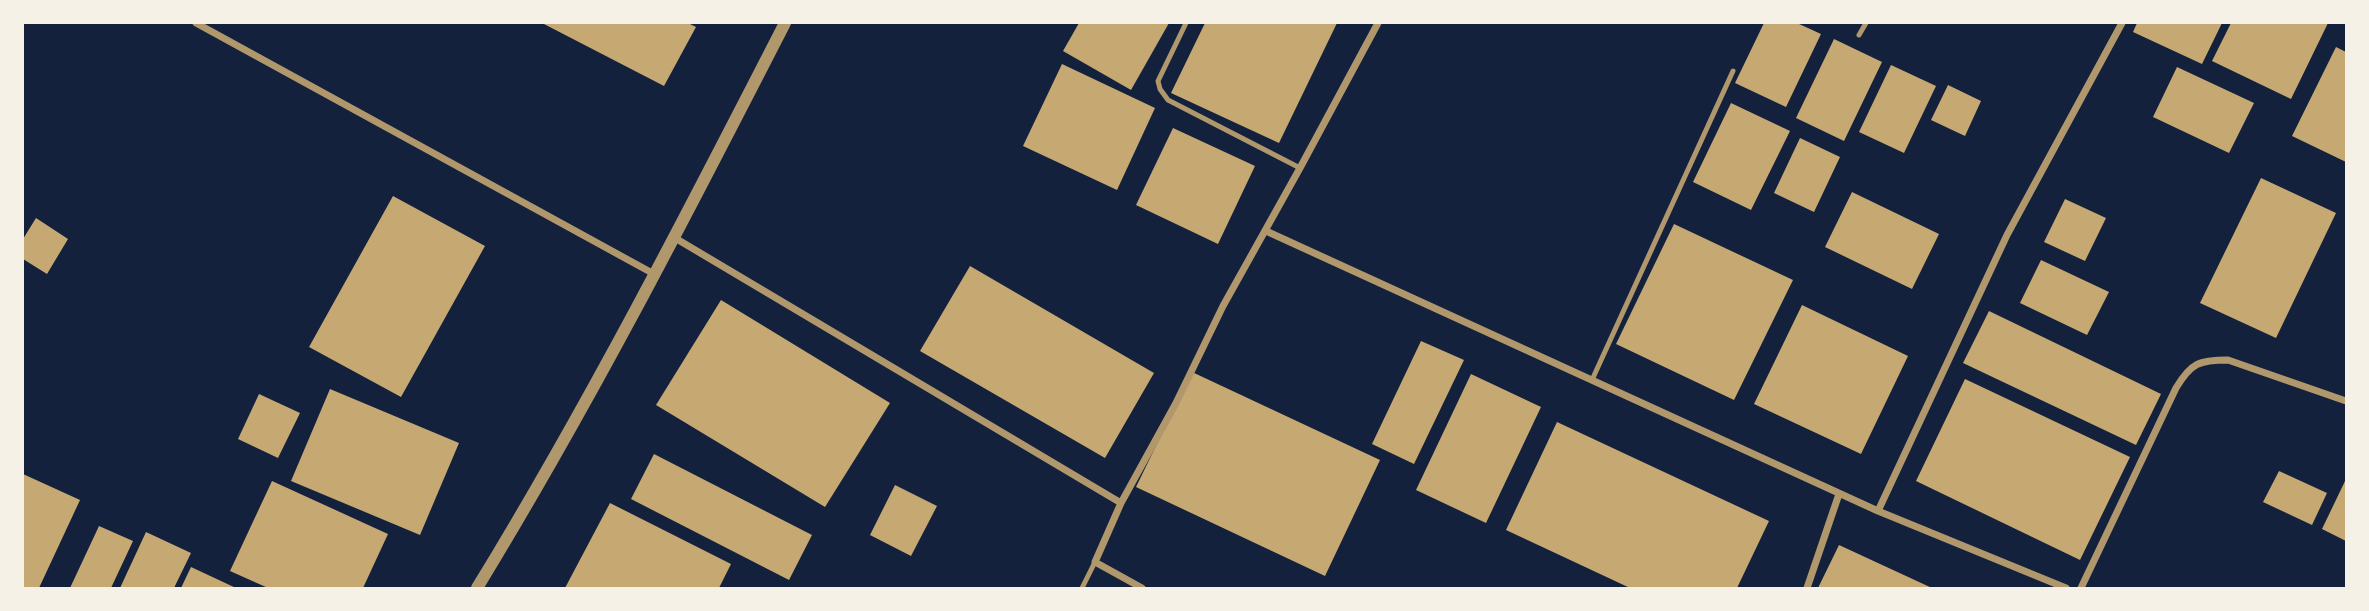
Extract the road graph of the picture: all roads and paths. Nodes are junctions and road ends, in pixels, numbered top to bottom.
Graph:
1 (196, 23) edge
2 (785, 23) edge
3 (1186, 23) edge
4 (1378, 23) edge
5 (1866, 23) edge
6 (2122, 23) edge
7 (1860, 35) dead end
8 (1733, 71) dead end
9 (1300, 168) junction
10 (1266, 231) junction
11 (675, 238) junction
12 (654, 274) junction
13 (1592, 380) junction
14 (2346, 401) edge
15 (1839, 494) junction
16 (1121, 503) junction
17 (1878, 511) junction
18 (1095, 562) junction
19 (477, 588) edge
20 (1082, 588) edge
21 (1142, 588) edge
22 (1807, 588) edge
23 (2066, 588) edge
24 (2081, 588) edge

1 - 12 street
2 - 11 street
3 - 9 lane
4 - 9 street
5 - 7 lane
6 - 17 street
8 - 13 lane
9 - 10 street
10 - 13 street
10 - 16 street
11 - 12 street
11 - 16 street
12 - 19 street
13 - 15 street
14 - 24 street
15 - 17 street
15 - 22 street
16 - 18 street
17 - 23 street
18 - 20 lane
18 - 21 street

